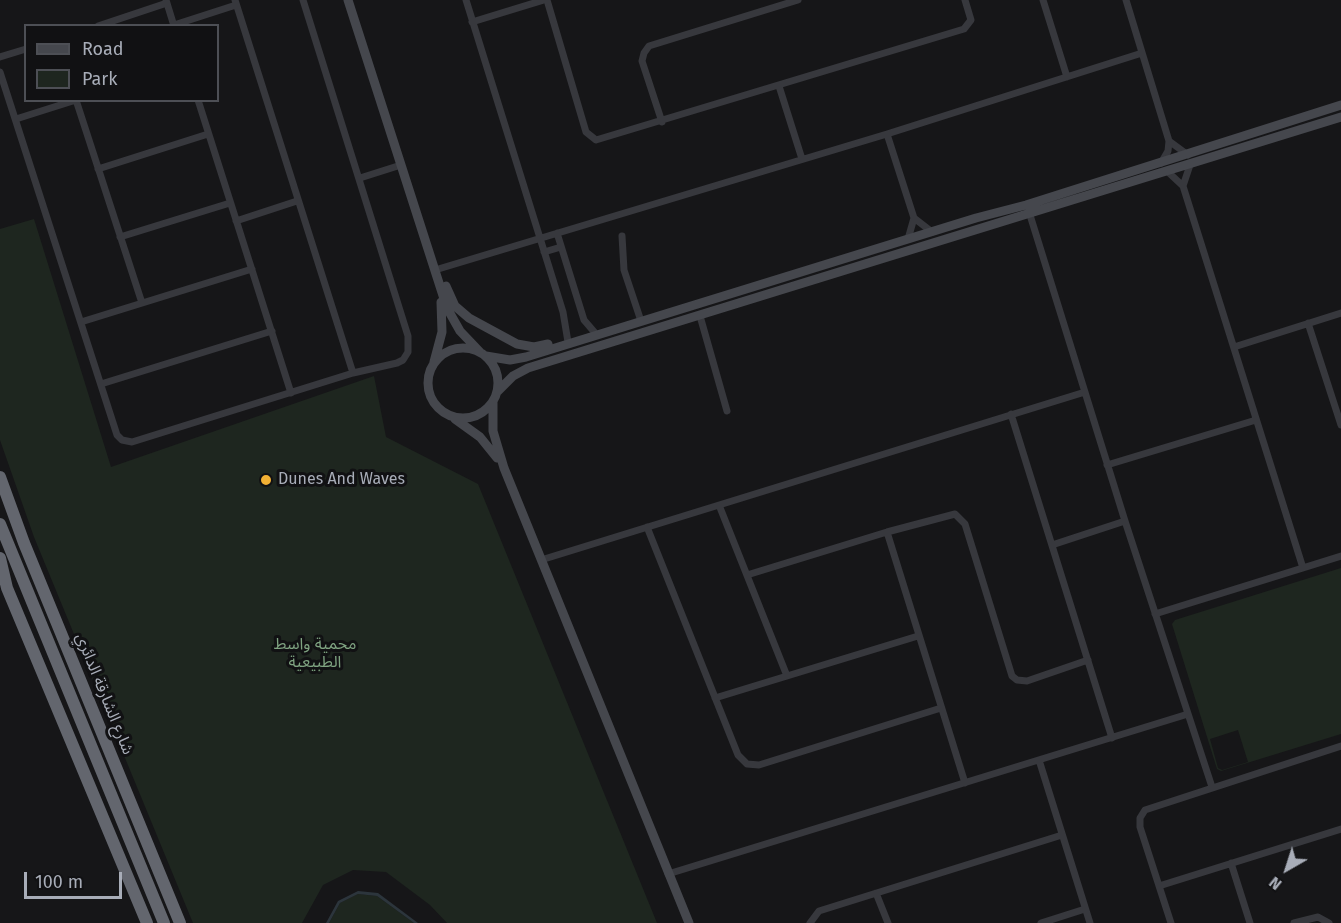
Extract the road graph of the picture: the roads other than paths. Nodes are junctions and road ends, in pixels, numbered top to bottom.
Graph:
1 (303, 0) edge
2 (348, 0) edge
3 (466, 0) edge
4 (545, 0) edge
5 (798, 0) edge
6 (965, 0) edge
7 (1043, 0) edge
8 (1126, 0) edge
9 (166, 2) edge
10 (235, 2) edge
11 (472, 22) junction
12 (104, 24) edge
13 (174, 24) edge
14 (177, 24) edge
15 (24, 50) edge
16 (1142, 53) junction
17 (0, 57) edge
18 (0, 72) edge
19 (1067, 77) junction
20 (779, 86) junction
21 (70, 102) edge
22 (77, 102) edge
23 (199, 102) edge
24 (1341, 105) edge
25 (1341, 117) edge
26 (16, 119) junction
27 (662, 122) junction
28 (208, 134) junction
29 (887, 134) junction
30 (1169, 141) junction
31 (802, 159) junction
32 (1189, 160) junction
33 (1160, 164) junction
34 (401, 165) junction
35 (98, 169) junction
36 (1168, 172) junction
37 (360, 178) junction
38 (1183, 186) junction
39 (297, 201) junction
40 (230, 203) junction
41 (1030, 215) junction
42 (914, 218) junction
43 (236, 220) junction
44 (932, 232) junction
45 (557, 233) junction
46 (622, 236) dead end
47 (120, 237) junction
48 (540, 238) junction
49 (908, 239) junction
50 (561, 247) junction
51 (544, 252) junction
52 (252, 269) junction
53 (435, 271) junction
54 (440, 287) junction
55 (142, 303) junction
56 (683, 309) junction
57 (1341, 313) edge
58 (700, 315) junction
59 (641, 321) junction
60 (81, 322) junction
61 (1308, 323) junction
62 (651, 331) junction
63 (272, 332) junction
64 (596, 334) junction
65 (565, 343) junction
66 (1234, 346) junction
67 (483, 354) junction
68 (433, 364) junction
69 (353, 374) junction
70 (101, 384) junction
71 (1085, 392) junction
72 (291, 393) junction
73 (495, 397) junction
74 (727, 411) dead end
75 (1011, 414) junction
76 (452, 416) junction
77 (1256, 420) junction
78 (1341, 425) edge
79 (1107, 465) junction
80 (504, 468) junction
81 (0, 477) edge
82 (719, 505) junction
83 (1125, 521) junction
84 (0, 524) edge
85 (647, 527) junction
86 (887, 532) junction
87 (1052, 545) junction
88 (1341, 556) edge
89 (0, 558) edge
90 (542, 560) junction
91 (1303, 568) junction
92 (747, 574) junction
93 (1155, 614) junction
94 (918, 636) junction
95 (1088, 660) junction
96 (787, 676) junction
97 (715, 698) junction
98 (941, 708) junction
99 (1188, 714) junction
100 (1112, 738) junction
101 (1341, 746) edge
102 (1039, 760) junction
103 (965, 783) junction
104 (1212, 787) junction
105 (1341, 829) edge
106 (1062, 835) junction
107 (1231, 863) junction
108 (668, 874) junction
109 (1159, 886) junction
110 (876, 893) junction
111 (1085, 909) junction
112 (147, 923) edge
113 (164, 923) edge
114 (180, 923) edge
115 (689, 923) edge
116 (810, 923) edge
117 (888, 923) edge
118 (1041, 923) edge
119 (1090, 923) edge
120 (1171, 923) edge
121 (1250, 923) edge
122 (1294, 923) edge
123 (1329, 923) edge

1 - 37 street
2 - 34 main road
3 - 11 street
4 - 11 street
4 - 27 street
5 - 27 street
6 - 20 street
7 - 19 street
8 - 16 street
9 - 12 street
9 - 13 street
10 - 14 street
10 - 39 street
11 - 48 street
15 - 17 street
16 - 19 street
16 - 30 street
18 - 26 street
19 - 29 street
20 - 27 street
20 - 31 street
21 - 26 street
22 - 35 street
23 - 28 street
24 - 32 main road
25 - 32 main road
26 - 60 street
28 - 35 street
28 - 40 street
29 - 31 street
29 - 42 street
30 - 32 street
30 - 33 street
31 - 45 street
32 - 33 main road
32 - 36 main road
32 - 38 street
33 - 44 main road
34 - 37 street
34 - 53 main road
35 - 47 street
36 - 38 street
36 - 41 main road
37 - 69 street
38 - 66 street
39 - 43 street
39 - 69 street
40 - 43 street
40 - 47 street
41 - 58 main road
41 - 71 street
42 - 44 street
42 - 49 street
43 - 52 street
44 - 49 main road
45 - 48 street
45 - 50 street
46 - 59 street
47 - 55 street
48 - 51 street
48 - 53 street
49 - 56 main road
50 - 51 street
50 - 64 street
51 - 65 street
52 - 55 street
52 - 63 street
53 - 54 main road
53 - 65 main road
54 - 67 main road
54 - 68 main road
55 - 60 street
56 - 59 main road
56 - 62 main road
57 - 61 street
58 - 62 main road
58 - 74 street
59 - 64 main road
60 - 70 street
61 - 66 street
61 - 78 street
62 - 73 main road
63 - 70 street
63 - 72 street
64 - 65 main road
65 - 67 main road
66 - 77 street
67 - 68 main road
67 - 73 main road
68 - 76 main road
69 - 72 street
70 - 72 street
71 - 75 street
71 - 79 street
73 - 76 main road
73 - 80 main road
75 - 82 street
75 - 87 street
76 - 80 main road
77 - 79 street
77 - 91 street
79 - 83 street
80 - 90 main road
81 - 114 highway, شارع الشارقة الدائري
82 - 85 street
82 - 92 street
83 - 87 street
83 - 93 street
84 - 113 highway, شارع الشارقة الدائري
85 - 90 street
85 - 97 street
86 - 92 street
86 - 94 street
86 - 95 street
87 - 95 street
88 - 91 street
89 - 112 highway
90 - 108 main road
91 - 93 street
92 - 96 street
93 - 99 street
94 - 96 street
94 - 98 street
95 - 100 street
96 - 97 street
97 - 98 street
98 - 103 street
99 - 100 street
99 - 104 street
100 - 102 street
101 - 104 street
102 - 103 street
102 - 106 street
103 - 108 street
104 - 109 street
105 - 107 street
106 - 110 street
106 - 111 street
107 - 109 street
107 - 121 street
108 - 115 main road
109 - 120 street
110 - 116 street
110 - 117 street
111 - 118 street
111 - 119 street
122 - 123 street

